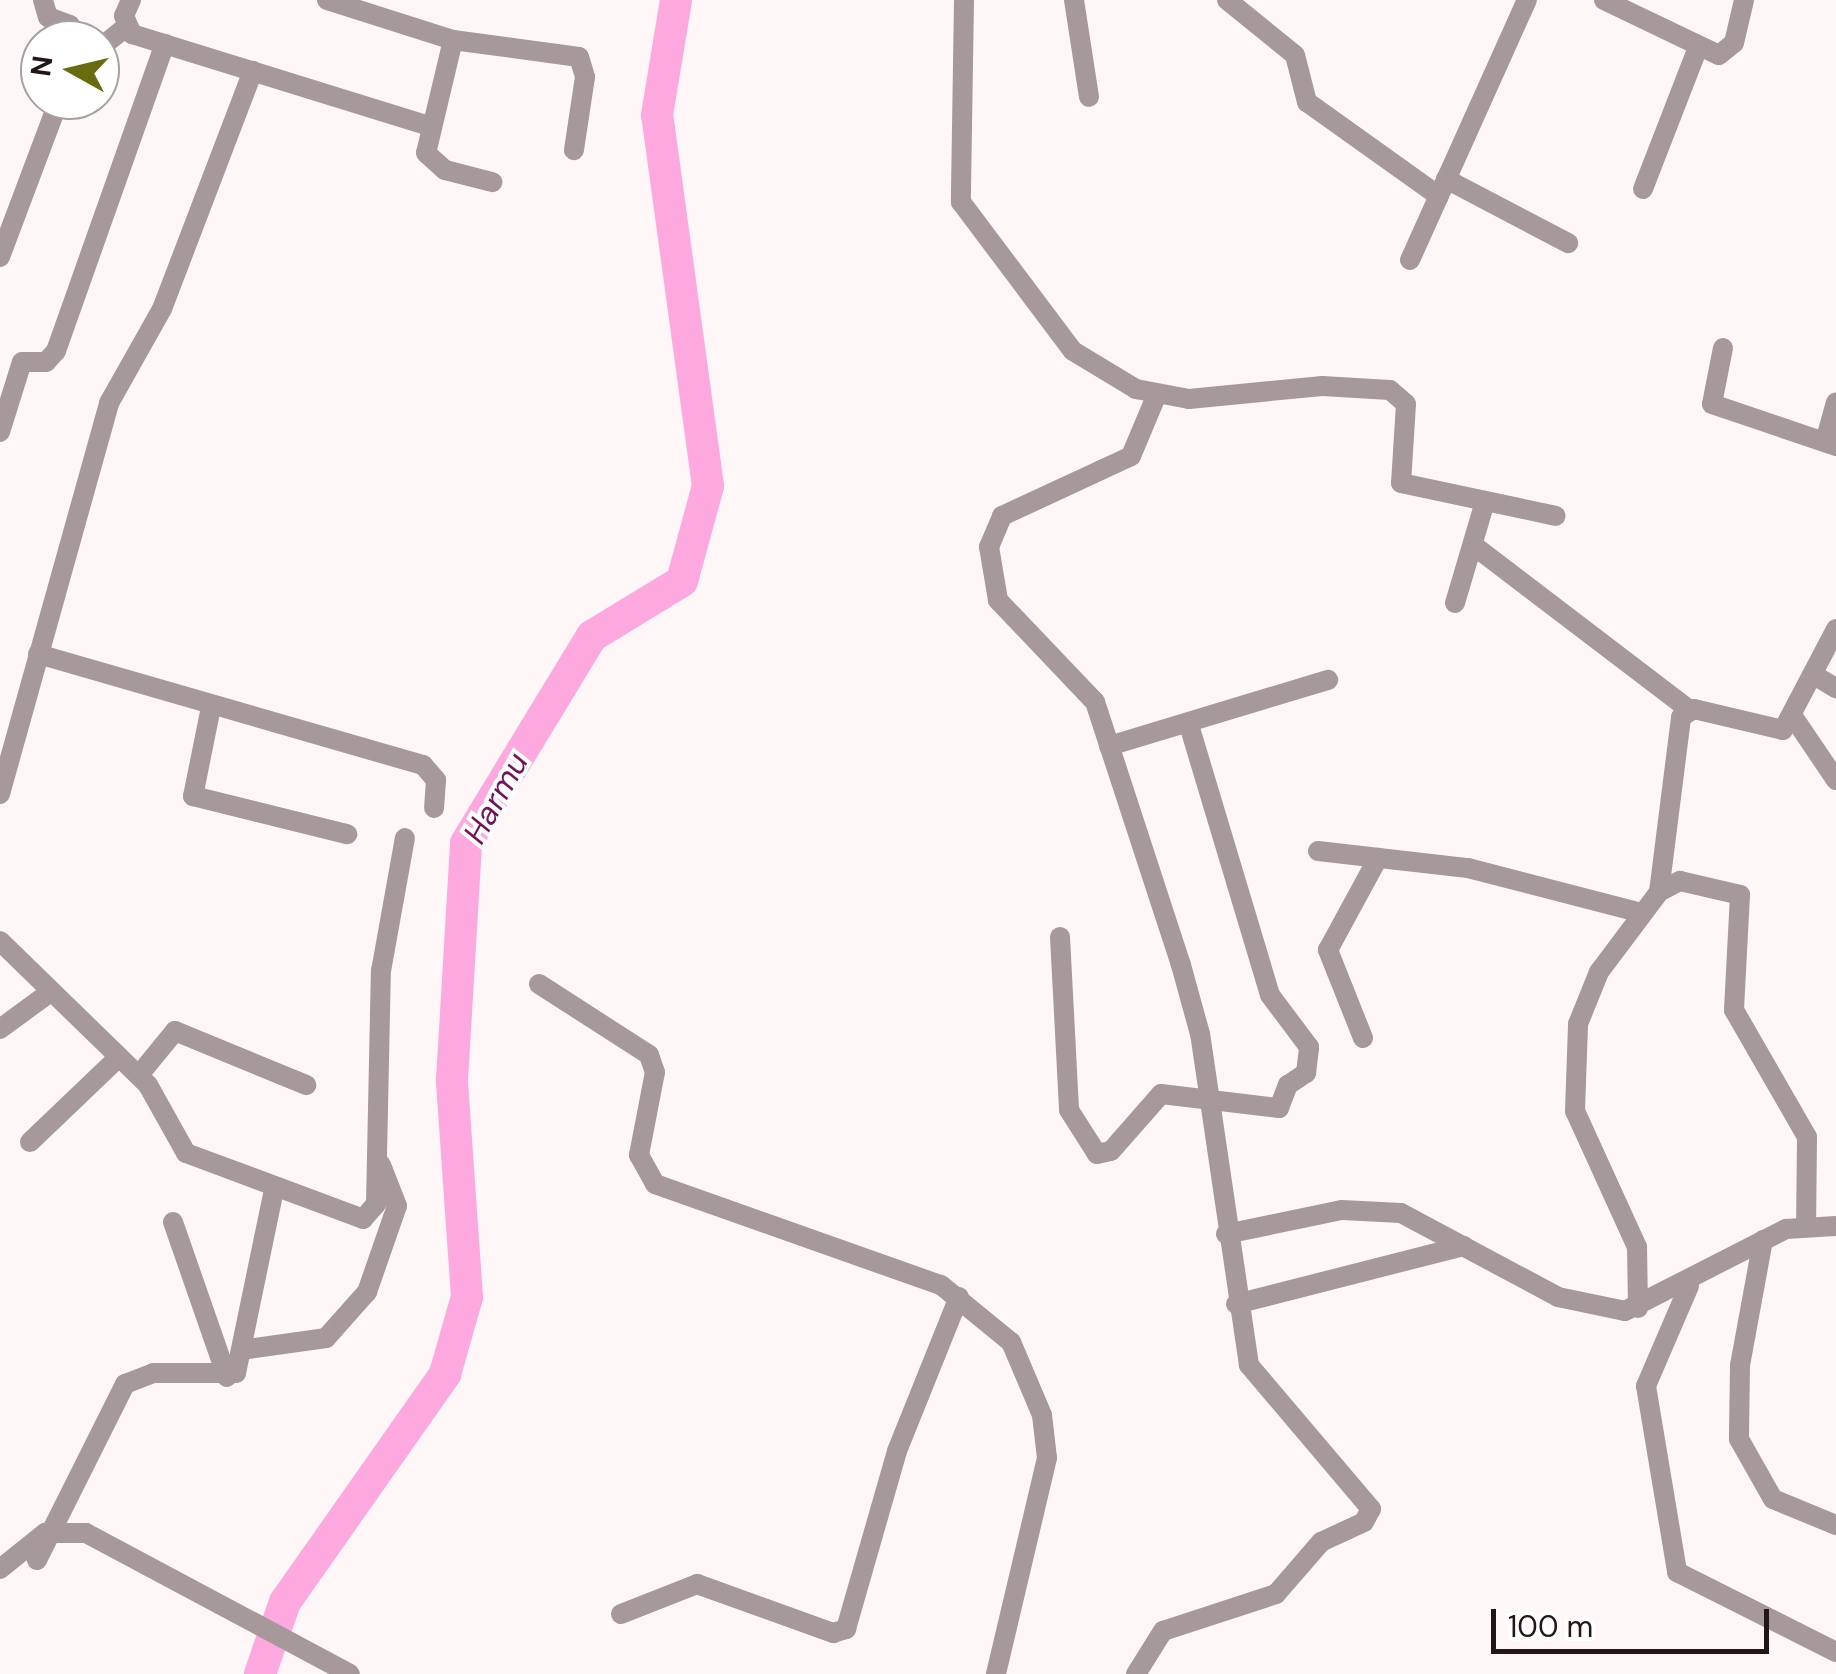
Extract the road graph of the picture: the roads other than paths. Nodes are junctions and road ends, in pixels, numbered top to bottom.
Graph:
1 (43, 0) edge
2 (132, 0) edge
3 (327, 0) edge
4 (964, 0) edge
5 (1074, 0) edge
6 (1227, 0) edge
7 (1527, 0) edge
8 (1604, 0) edge
9 (1744, 0) edge
10 (56, 20) edge
11 (125, 28) junction
12 (120, 32) edge
13 (453, 40) junction
14 (165, 44) junction
15 (1698, 47) junction
16 (253, 71) junction
17 (1089, 97) dead end
18 (51, 120) edge
19 (430, 126) junction
20 (574, 150) dead end
21 (492, 182) dead end
22 (1442, 188) junction
23 (1643, 189) dead end
24 (1568, 243) dead end
25 (0, 257) edge
26 (1410, 260) dead end
27 (1723, 348) dead end
28 (1156, 394) junction
29 (1836, 402) edge
30 (0, 432) edge
31 (1831, 444) edge
32 (1485, 502) junction
33 (1556, 516) dead end
34 (1474, 545) junction
35 (1455, 603) dead end
36 (1836, 629) edge
37 (38, 654) junction
38 (1814, 676) junction
39 (1328, 680) dead end
40 (1836, 688) edge
41 (211, 708) junction
42 (1688, 710) junction
43 (1794, 718) junction
44 (1189, 726) junction
45 (1109, 746) junction
46 (1836, 780) edge
47 (1, 786) edge
48 (434, 808) dead end
49 (347, 834) dead end
50 (405, 838) dead end
51 (1318, 851) dead end
52 (1378, 858) junction
53 (1659, 892) junction
54 (1642, 913) junction
55 (1060, 936) dead end
56 (4, 951) edge
57 (539, 984) dead end
58 (49, 993) junction
59 (0, 1029) edge
60 (1363, 1038) dead end
61 (120, 1057) junction
62 (138, 1075) junction
63 (306, 1085) dead end
64 (1208, 1095) junction
65 (30, 1142) dead end
66 (380, 1163) junction
67 (274, 1189) junction
68 (173, 1222) dead end
69 (1836, 1226) edge
70 (1806, 1227) junction
71 (1226, 1234) junction
72 (1763, 1240) junction
73 (1464, 1246) junction
74 (1689, 1286) junction
75 (959, 1297) junction
76 (1236, 1304) junction
77 (1638, 1308) junction
78 (248, 1349) junction
79 (228, 1377) junction
80 (1836, 1525) edge
81 (57, 1530) junction
82 (37, 1560) dead end
83 (0, 1569) edge
84 (621, 1614) dead end
85 (1836, 1652) edge
86 (350, 1674) edge
87 (996, 1674) edge
88 (1136, 1674) edge

1 - 10 street
2 - 11 street
3 - 13 street
4 - 28 street
5 - 17 street
6 - 22 street
7 - 22 street
8 - 15 street
9 - 15 street
11 - 12 street
11 - 14 street
13 - 19 street
13 - 20 street
14 - 16 street
14 - 30 street
15 - 23 street
16 - 19 street
16 - 37 street
18 - 25 street
19 - 21 street
22 - 24 street
22 - 26 street
27 - 31 street
28 - 32 street
28 - 45 street
29 - 31 street
32 - 33 street
32 - 34 street
34 - 35 street
34 - 42 street
36 - 38 street
37 - 41 street
37 - 47 street
38 - 40 street
38 - 43 street
39 - 44 street
41 - 48 street
41 - 49 street
42 - 43 street
42 - 53 street
43 - 46 street
44 - 45 street
44 - 64 street
45 - 64 street
50 - 66 street
51 - 52 street
52 - 54 street
52 - 60 street
53 - 54 street
53 - 70 street
54 - 77 street
55 - 64 street
56 - 58 street
57 - 75 street
58 - 59 street
58 - 61 street
61 - 62 street
61 - 65 street
62 - 63 street
62 - 67 street
64 - 71 street
66 - 67 street
66 - 78 street
67 - 78 street
68 - 79 street
69 - 70 street
70 - 72 street
71 - 73 street
71 - 76 street
72 - 74 street
72 - 80 street
73 - 76 street
73 - 77 street
74 - 77 street
74 - 85 street
75 - 84 street
75 - 87 street
76 - 88 street
78 - 79 street
79 - 81 street
81 - 82 street
81 - 83 street
81 - 86 street

